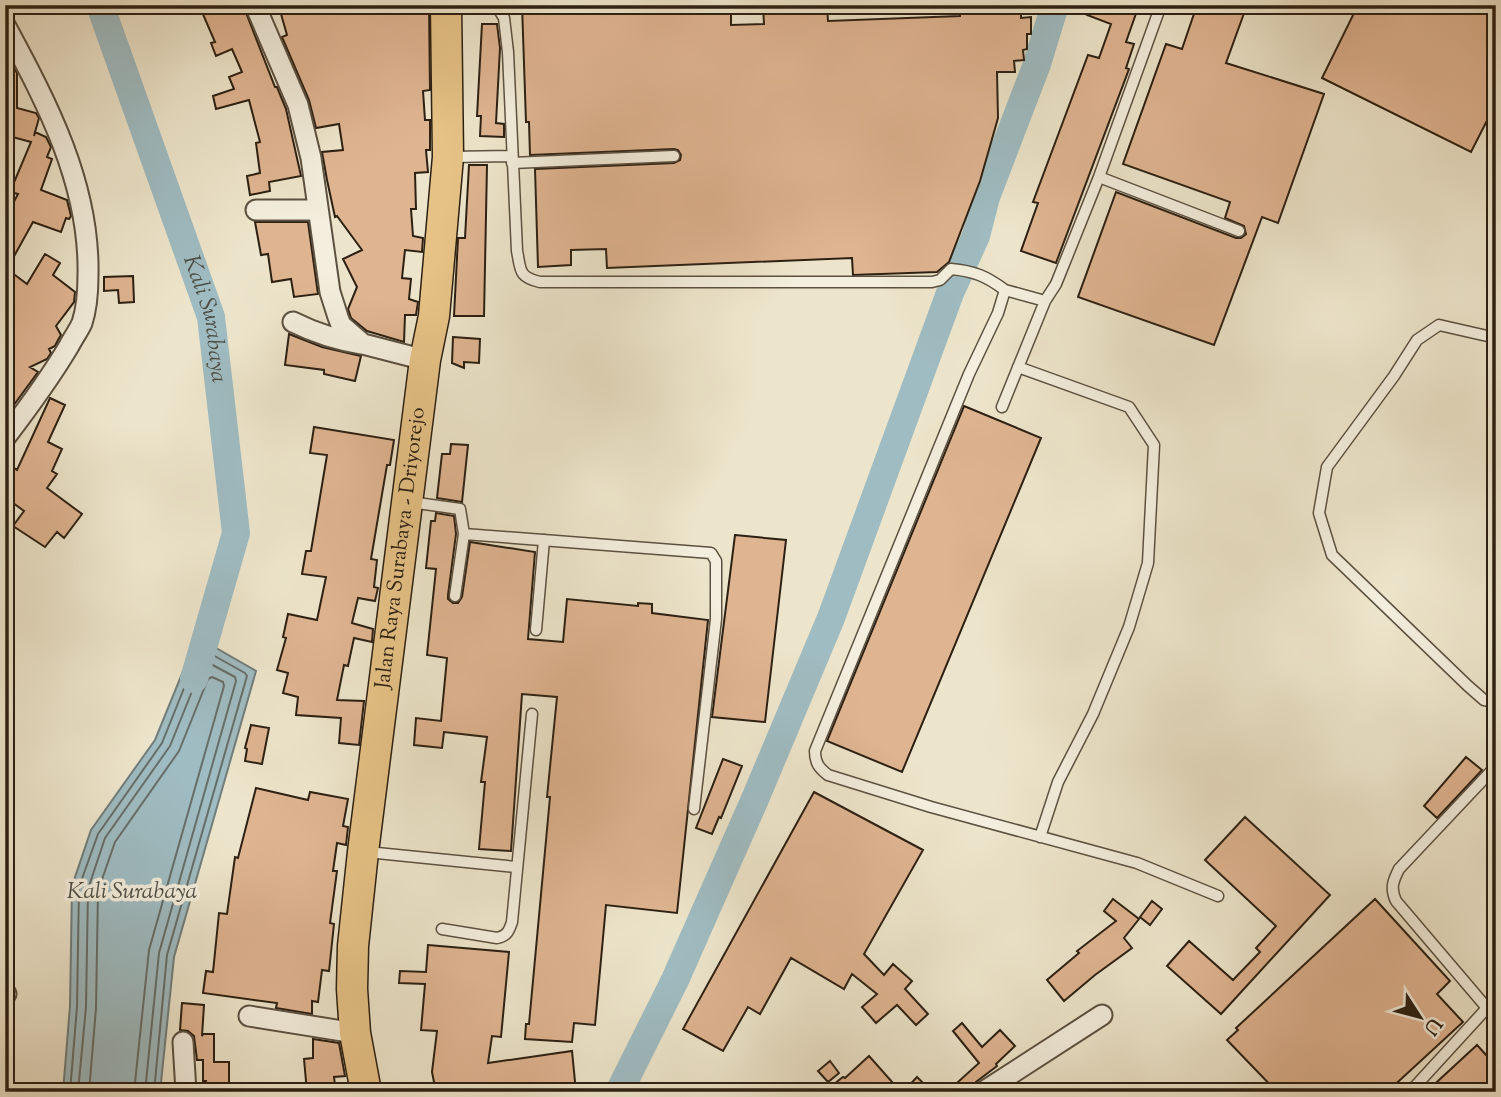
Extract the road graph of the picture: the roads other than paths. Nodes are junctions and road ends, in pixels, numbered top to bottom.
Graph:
1 (255, 5) edge
2 (446, 5) edge
3 (496, 5) edge
4 (1161, 5) edge
5 (5, 25) edge
6 (674, 156) dead end
7 (448, 157) junction
8 (512, 160) junction
9 (1098, 177) junction
10 (256, 210) dead end
11 (318, 210) junction
12 (1239, 231) dead end
13 (1005, 290) junction
14 (1045, 301) junction
15 (293, 322) dead end
16 (1496, 338) edge
17 (363, 344) junction
18 (425, 360) junction
19 (1018, 367) junction
20 (1002, 407) dead end
21 (5, 438) edge
22 (409, 502) junction
23 (464, 534) junction
24 (544, 540) junction
25 (455, 596) dead end
26 (536, 630) dead end
27 (1496, 702) edge
28 (532, 714) dead end
29 (1496, 766) edge
30 (694, 809) dead end
31 (1040, 837) junction
32 (363, 852) junction
33 (516, 867) junction
34 (1218, 896) dead end
35 (442, 929) dead end
36 (1487, 1008) junction
37 (1102, 1015) dead end
38 (249, 1016) dead end
39 (1496, 1017) edge
40 (355, 1033) junction
41 (183, 1042) dead end
42 (186, 1092) edge
43 (366, 1092) edge
44 (982, 1092) edge
45 (1410, 1092) edge

1 - 11 street
2 - 7 main road, Jalan Raya Surabaya - Driyorejo
3 - 8 lane
4 - 9 lane
5 - 21 street
6 - 8 lane
7 - 8 lane
7 - 18 main road, Jalan Raya Surabaya - Driyorejo
8 - 13 lane
9 - 12 lane
9 - 14 lane
10 - 11 street
11 - 17 street
13 - 14 lane
13 - 31 lane
14 - 19 lane
15 - 17 street
16 - 27 lane
17 - 18 street
18 - 22 main road, Jalan Raya Surabaya - Driyorejo
19 - 20 lane
19 - 31 lane
22 - 23 lane
22 - 32 main road, Jalan Raya Surabaya - Driyorejo
23 - 24 lane
23 - 25 lane
24 - 26 lane
24 - 30 lane
28 - 33 lane
29 - 36 lane
31 - 34 lane
32 - 33 lane
32 - 40 main road, Jalan Raya Surabaya - Driyorejo
33 - 35 lane
36 - 39 lane
36 - 45 lane
37 - 44 street
38 - 40 street
40 - 43 main road, Jalan Raya Surabaya - Driyorejo
41 - 42 street

